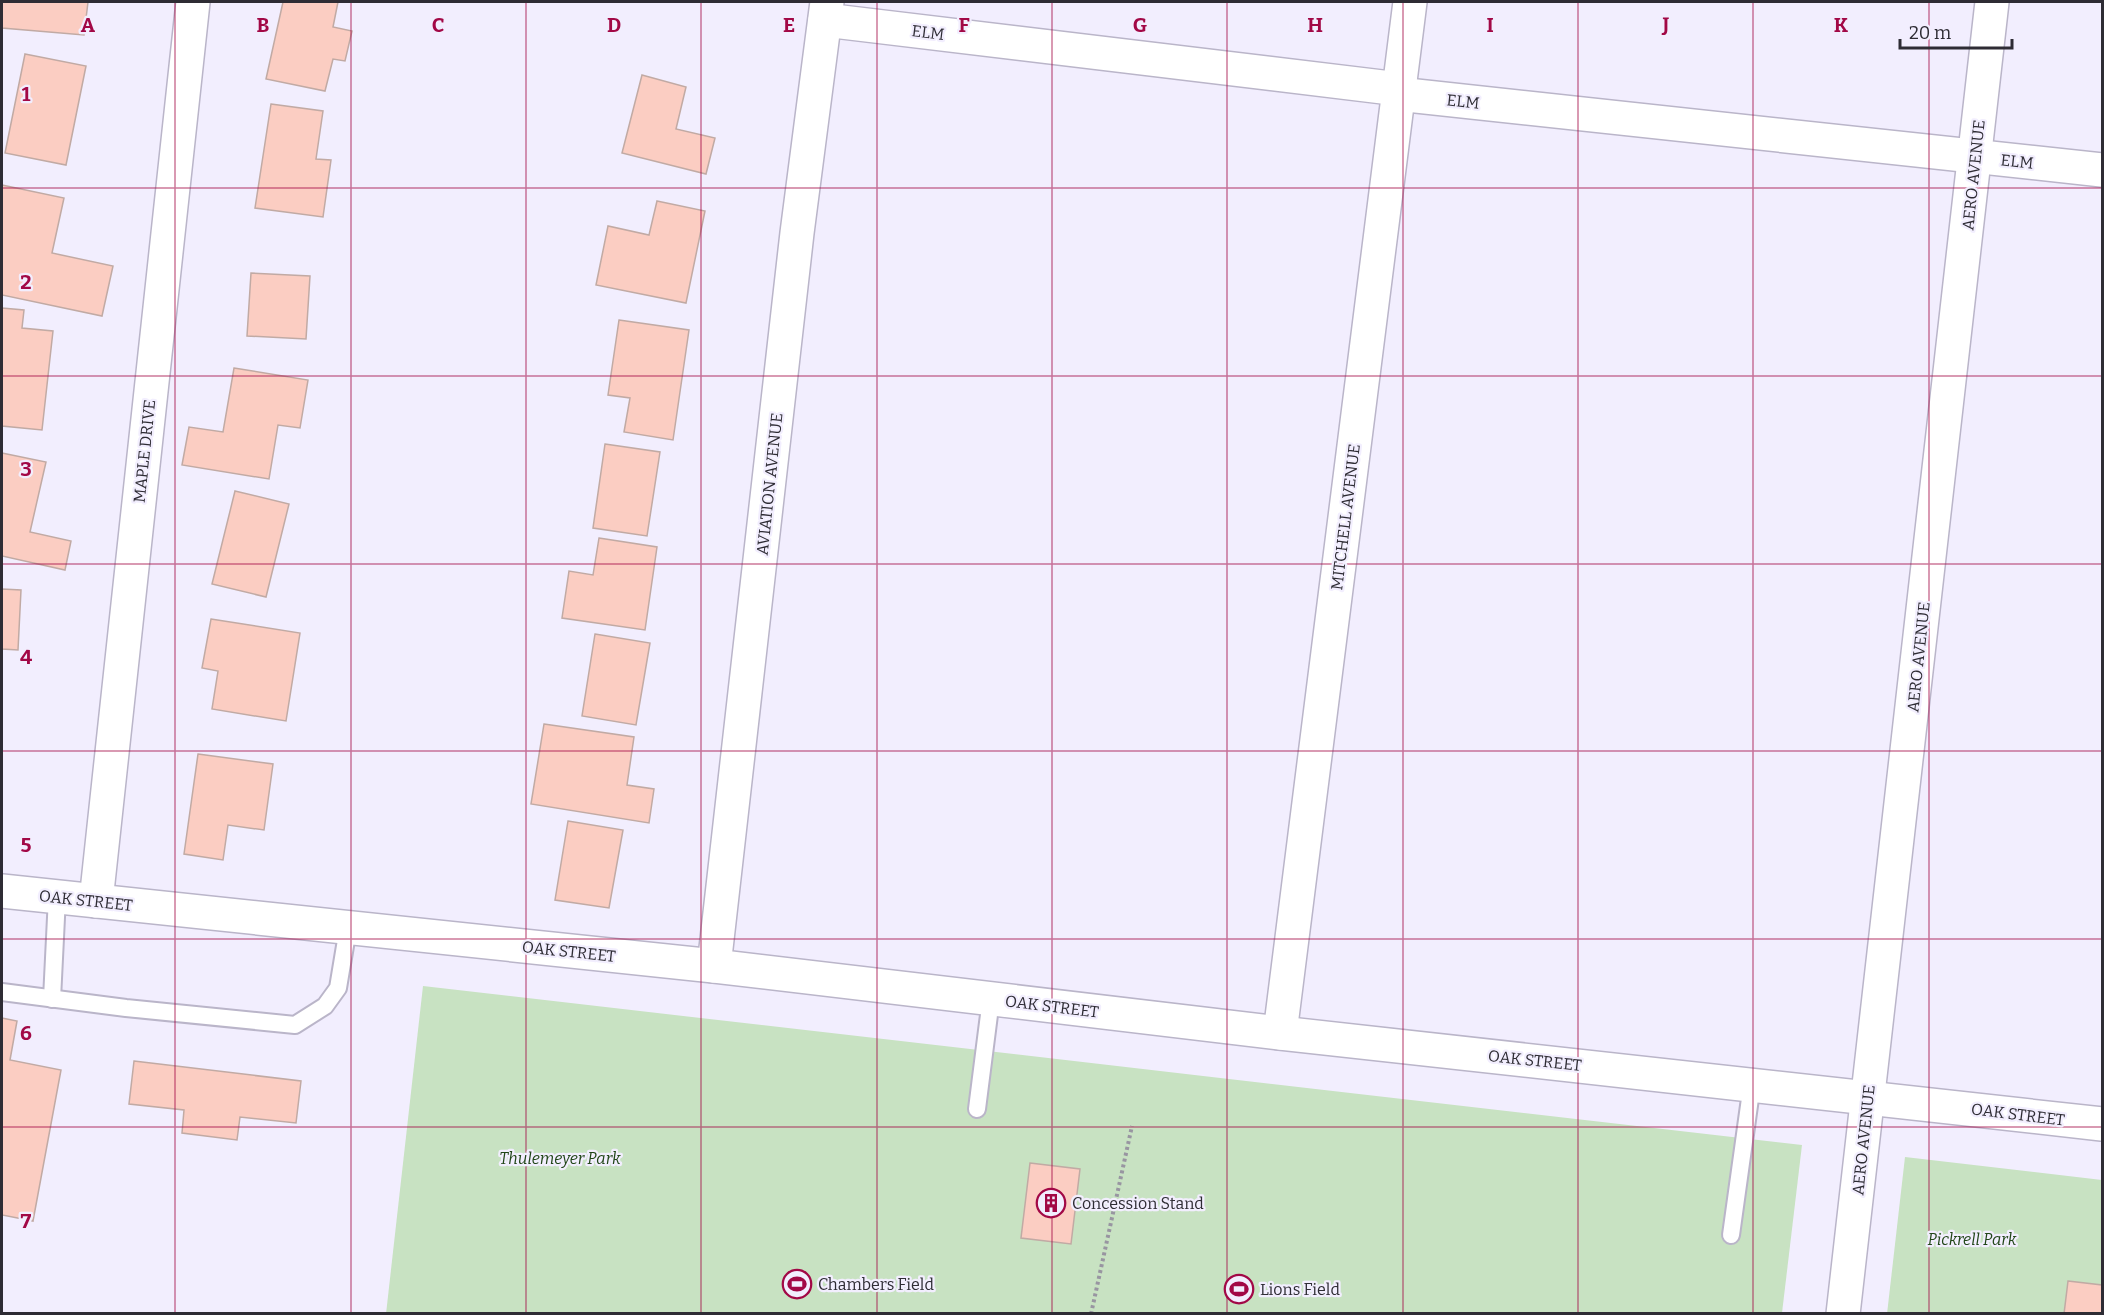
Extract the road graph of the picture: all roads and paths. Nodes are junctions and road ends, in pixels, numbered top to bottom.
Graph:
1 (193, 2) edge
2 (1410, 2) edge
3 (1992, 2) edge
4 (826, 11) edge
5 (1399, 89) junction
6 (1975, 156) junction
7 (2103, 170) edge
8 (2, 891) edge
9 (57, 897) junction
10 (96, 902) junction
11 (348, 928) junction
12 (714, 966) junction
13 (2, 992) edge
14 (52, 999) junction
15 (990, 999) junction
16 (1280, 1033) junction
17 (1752, 1084) junction
18 (1868, 1097) junction
19 (977, 1109) dead end
20 (2103, 1124) edge
21 (1132, 1126) dead end
22 (1731, 1235) dead end
23 (1090, 1314) edge
24 (1843, 1314) edge

1 - 10 street, MAPLE DRIVE
2 - 5 street, MITCHELL AVENUE
3 - 6 street, AERO AVENUE
4 - 5 street, ELM
4 - 12 street, AVIATION AVENUE
5 - 6 street, ELM
5 - 16 street, MITCHELL AVENUE
6 - 7 street, ELM
6 - 18 street, AERO AVENUE
8 - 9 street, OAK STREET
9 - 10 street, OAK STREET
9 - 14 lane
10 - 11 street, OAK STREET
11 - 12 street, OAK STREET
11 - 14 lane
12 - 15 street, OAK STREET
13 - 14 lane
15 - 16 street, OAK STREET
15 - 19 lane
16 - 17 street, OAK STREET
17 - 18 street, OAK STREET
17 - 22 lane
18 - 20 street, OAK STREET
18 - 24 street, AERO AVENUE
21 - 23 path

